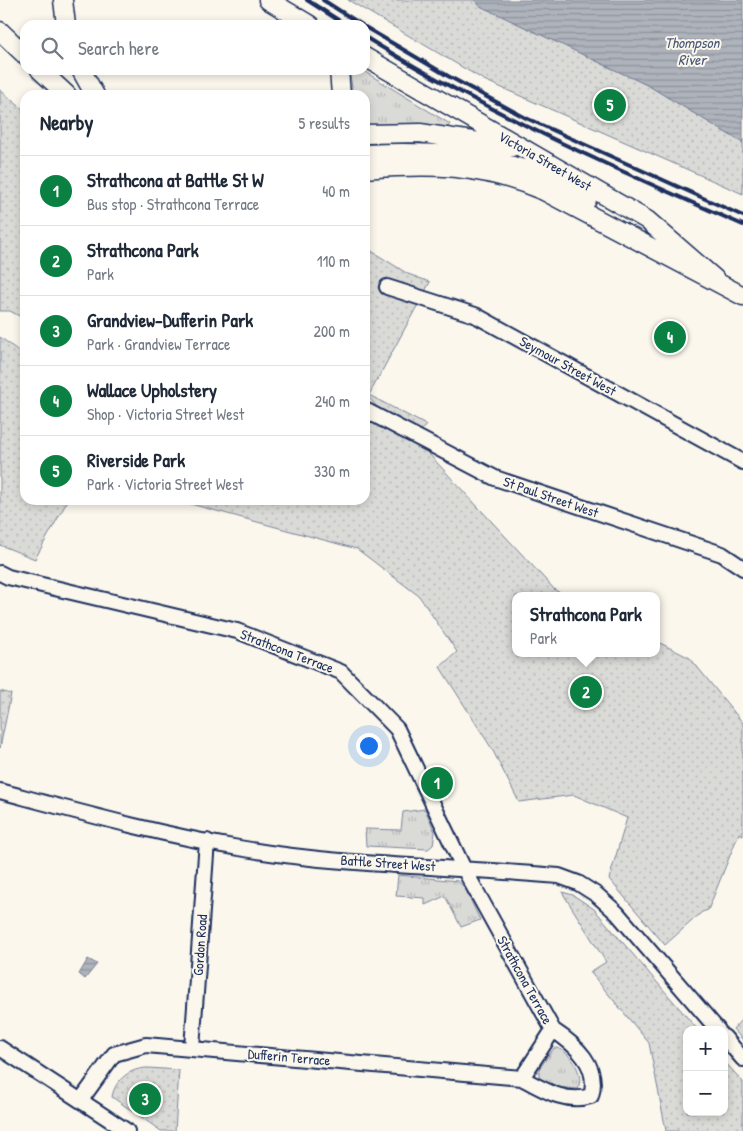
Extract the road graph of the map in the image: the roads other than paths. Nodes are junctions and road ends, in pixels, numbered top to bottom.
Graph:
1 (63, 0) edge
2 (268, 0) edge
3 (65, 20) edge
4 (302, 20) edge
5 (0, 31) edge
6 (20, 50) edge
7 (370, 60) edge
8 (45, 75) edge
9 (84, 75) edge
10 (339, 75) edge
11 (62, 90) edge
12 (97, 90) edge
13 (341, 90) edge
14 (370, 134) edge
15 (522, 148) junction
16 (370, 154) edge
17 (370, 169) edge
18 (695, 263) junction
19 (715, 279) junction
20 (387, 287) dead end
21 (743, 296) edge
22 (370, 413) edge
23 (743, 462) edge
24 (743, 568) edge
25 (0, 573) edge
26 (0, 791) edge
27 (207, 842) junction
28 (464, 869) junction
29 (715, 1026) edge
30 (552, 1030) junction
31 (728, 1042) edge
32 (0, 1048) edge
33 (192, 1048) junction
34 (743, 1059) edge
35 (522, 1078) junction
36 (591, 1096) joint
37 (81, 1100) junction
38 (127, 1131) edge

1 - 3 main road
2 - 4 main road
5 - 6 main road
7 - 15 main road, Victoria Street West
8 - 11 main road
9 - 12 main road
10 - 13 main road
14 - 15 main road
15 - 18 main road, Victoria Street West
16 - 18 main road
17 - 19 main road, Victoria Street West
18 - 19 main road, Victoria Street West
19 - 21 main road, Victoria Street West
20 - 23 street, Seymour Street West
22 - 24 street, St Paul Street West
25 - 28 street, Strathcona Terrace
26 - 27 street, Battle Street West
27 - 28 street, Battle Street West
27 - 33 street, Gordon Road
28 - 29 street, Battle Street West
28 - 30 street, Strathcona Terrace
30 - 35 street, Strathcona Terrace
30 - 36 street, Strathcona Terrace
31 - 34 street
32 - 37 street
33 - 35 street, Dufferin Terrace
33 - 37 street, Dufferin Terrace
35 - 36 street, Dufferin Terrace
37 - 38 street

